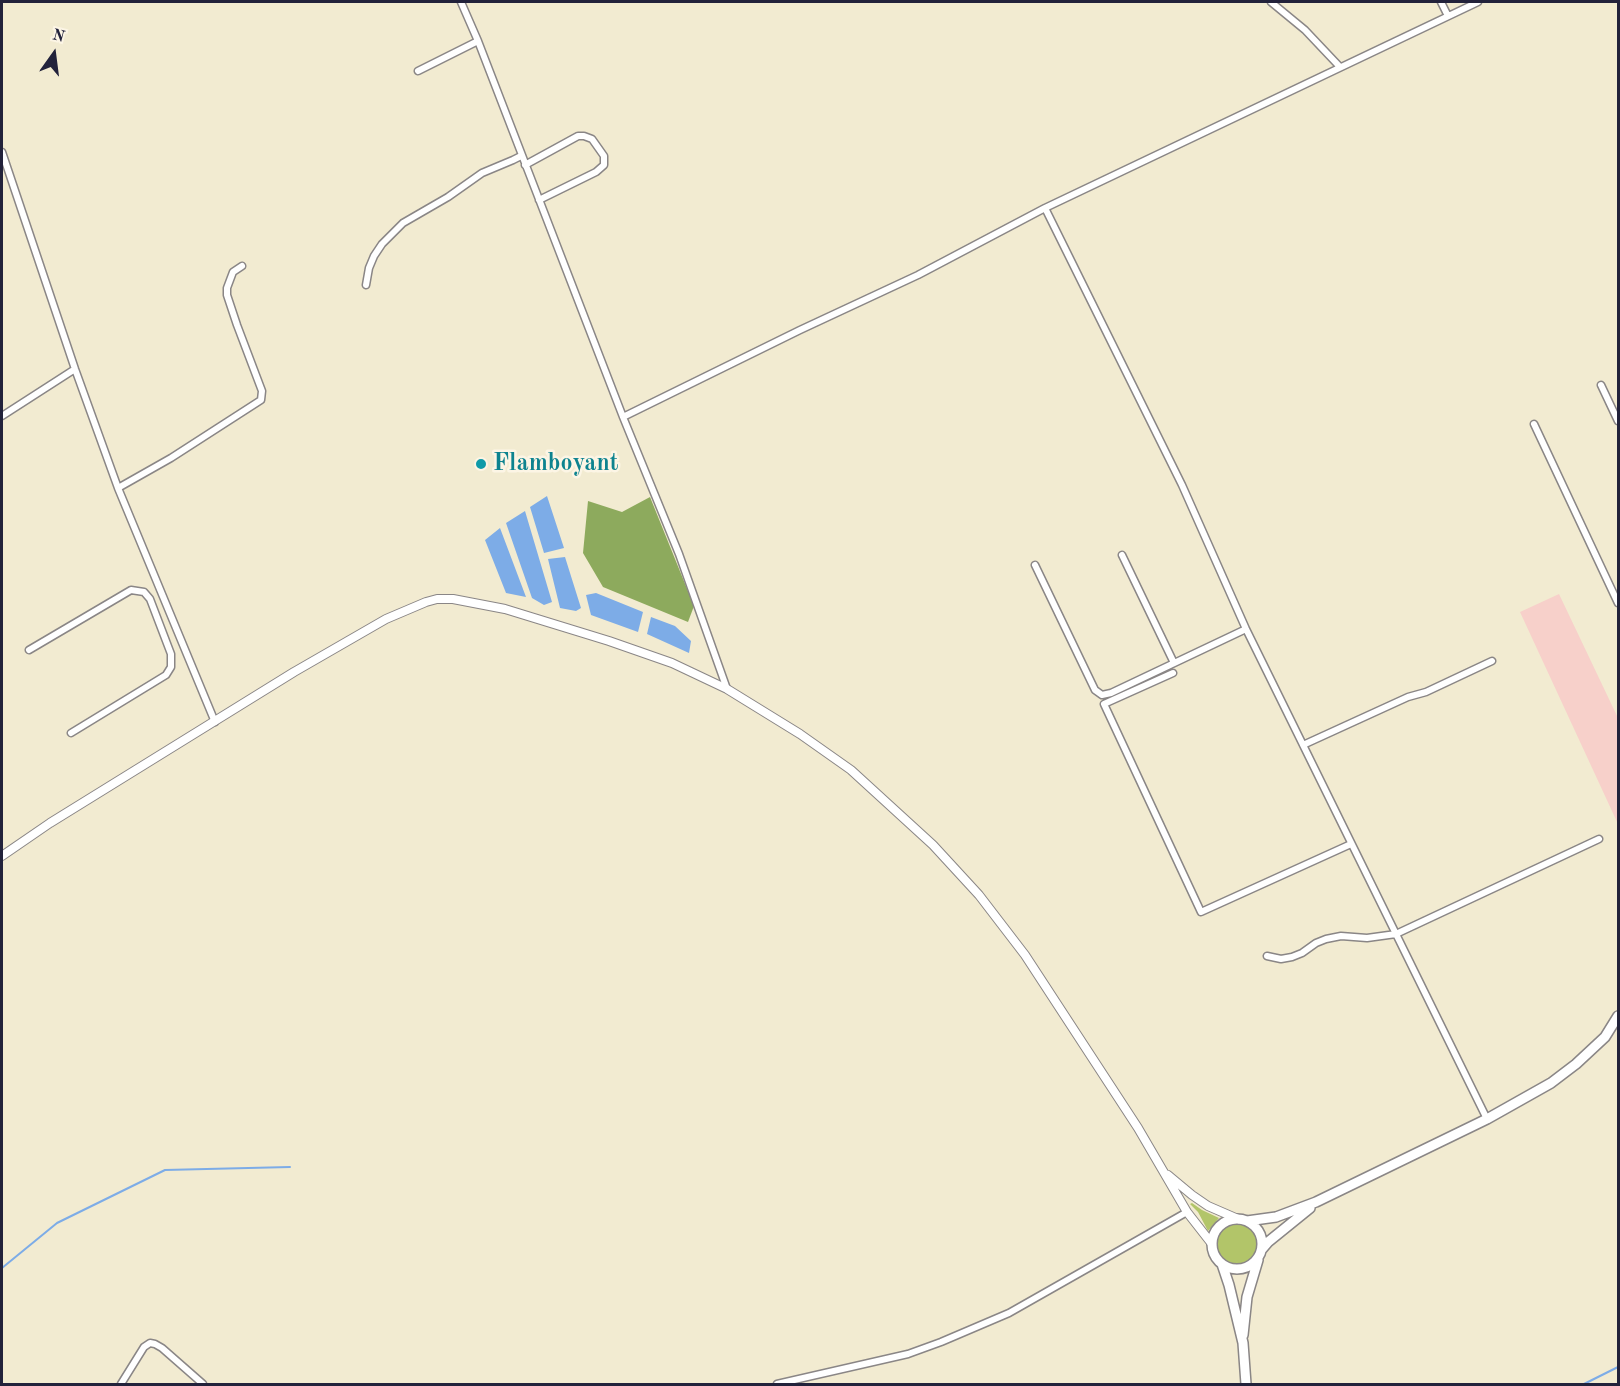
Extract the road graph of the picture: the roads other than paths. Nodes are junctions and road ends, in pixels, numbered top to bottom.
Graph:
1 (461, 2) edge
2 (1271, 2) edge
3 (1441, 2) edge
4 (1478, 2) edge
5 (1448, 16) junction
6 (478, 41) junction
7 (1340, 67) junction
8 (418, 71) dead end
9 (2, 152) edge
10 (521, 156) junction
11 (525, 165) junction
12 (539, 200) junction
13 (1045, 208) junction
14 (242, 266) dead end
15 (366, 285) dead end
16 (75, 369) junction
17 (1601, 385) dead end
18 (2, 416) edge
19 (622, 417) junction
20 (1618, 421) edge
21 (1534, 424) dead end
22 (118, 488) junction
23 (1122, 555) dead end
24 (1035, 565) dead end
25 (1618, 603) edge
26 (173, 618) junction
27 (159, 624) junction
28 (1246, 629) junction
29 (29, 650) dead end
30 (1492, 661) dead end
31 (1174, 663) junction
32 (1173, 673) dead end
33 (727, 689) junction
34 (214, 722) junction
35 (71, 733) dead end
36 (1303, 745) junction
37 (1599, 839) dead end
38 (1352, 844) junction
39 (2, 856) edge
40 (1396, 934) junction
41 (1267, 956) dead end
42 (1618, 1016) edge
43 (1487, 1119) junction
44 (1165, 1172) junction
45 (1198, 1199) junction
46 (1316, 1202) junction
47 (1187, 1212) junction
48 (1243, 1220) junction
49 (1212, 1244) junction
50 (1261, 1253) junction
51 (1222, 1264) junction
52 (1243, 1343) junction
53 (121, 1384) edge
54 (203, 1384) edge
55 (777, 1384) edge
56 (1246, 1384) edge

1 - 6 street
2 - 7 street
3 - 5 street
4 - 5 street
5 - 7 street
6 - 8 street
6 - 10 street
7 - 13 street
9 - 16 street
10 - 11 street
10 - 15 street
11 - 12 street
11 - 12 street
12 - 19 street
13 - 19 street
13 - 28 street
14 - 22 street
16 - 18 street
16 - 22 street
17 - 20 street
19 - 33 street
21 - 25 street
22 - 26 street
23 - 31 street
24 - 31 street
26 - 27 street
26 - 34 street
27 - 29 street
27 - 35 street
28 - 31 street
28 - 36 street
30 - 36 street
32 - 38 street
33 - 34 street
33 - 44 street
34 - 39 street
36 - 38 street
37 - 40 street
38 - 40 street
40 - 41 street
40 - 43 street
42 - 43 main road
43 - 46 main road
44 - 45 street
44 - 47 street
45 - 47 street
45 - 48 street
46 - 48 main road
46 - 50 main road
47 - 49 street
47 - 55 street
48 - 49 main road
48 - 50 main road
49 - 51 main road
50 - 51 main road
50 - 52 main road
51 - 52 main road
52 - 56 main road
53 - 54 street

